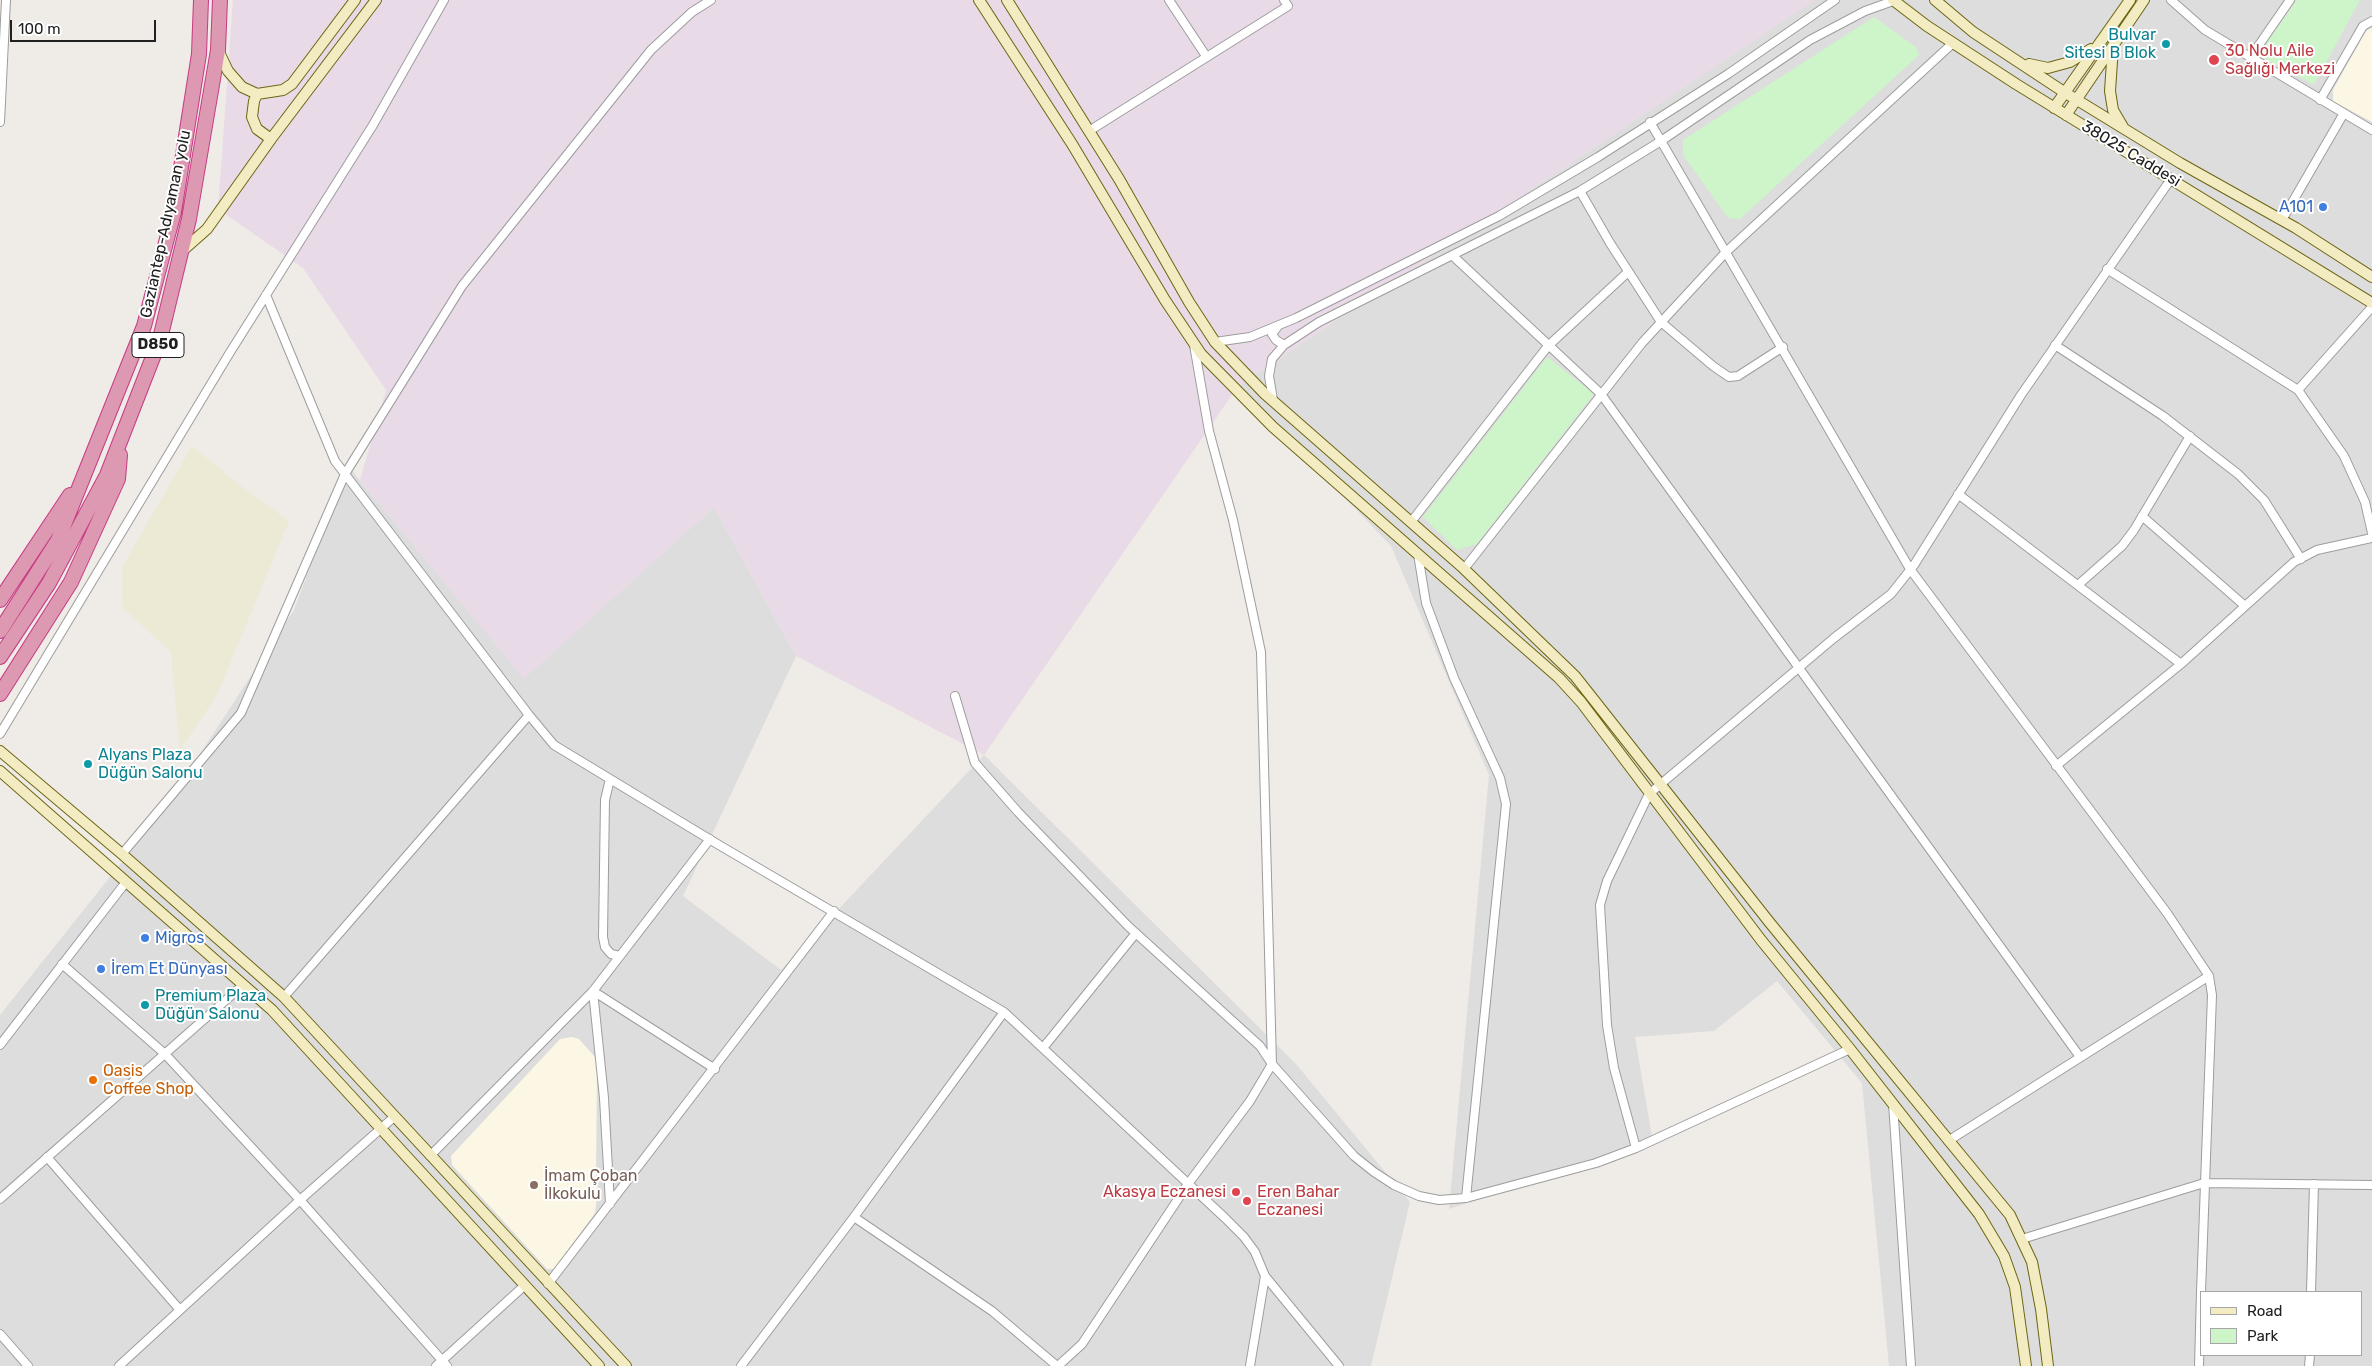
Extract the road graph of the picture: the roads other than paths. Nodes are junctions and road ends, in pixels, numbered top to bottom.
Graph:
1 (6, 0) edge
2 (201, 0) edge
3 (220, 0) edge
4 (355, 0) edge
5 (376, 0) edge
6 (444, 0) edge
7 (711, 0) edge
8 (980, 0) edge
9 (1007, 0) edge
10 (1169, 0) edge
11 (1284, 0) edge
12 (1835, 0) edge
13 (1893, 0) edge
14 (1935, 0) edge
15 (2130, 0) edge
16 (2144, 0) edge
17 (2171, 0) edge
18 (2290, 0) edge
19 (2372, 21) edge
20 (2104, 39) junction
21 (1953, 43) junction
22 (2114, 46) junction
23 (218, 50) junction
24 (1206, 56) junction
25 (2013, 58) junction
26 (2250, 58) junction
27 (2064, 92) junction
28 (257, 94) junction
29 (2077, 100) junction
30 (2320, 100) junction
31 (2054, 108) junction
32 (2344, 114) junction
33 (2066, 115) junction
34 (0, 122) edge
35 (1650, 122) junction
36 (2124, 128) junction
37 (2372, 130) edge
38 (1089, 131) junction
39 (271, 139) junction
40 (1661, 141) junction
41 (2171, 179) junction
42 (1580, 191) junction
43 (2282, 220) junction
44 (1726, 252) junction
45 (180, 253) junction
46 (1454, 256) junction
47 (2108, 269) junction
48 (1628, 272) junction
49 (2372, 277) edge
50 (266, 295) junction
51 (2372, 303) edge
52 (2372, 307) edge
53 (1661, 322) junction
54 (1282, 323) junction
55 (1215, 342) junction
56 (1193, 343) junction
57 (1284, 345) junction
58 (2055, 345) junction
59 (1548, 346) junction
60 (1783, 347) junction
61 (2298, 390) junction
62 (1601, 394) junction
63 (1273, 400) junction
64 (2190, 436) junction
65 (122, 438) junction
66 (345, 474) junction
67 (84, 476) junction
68 (1958, 494) junction
69 (2142, 516) junction
70 (1411, 522) junction
71 (2372, 534) edge
72 (2372, 538) edge
73 (1418, 554) junction
74 (2300, 559) junction
75 (1464, 569) junction
76 (1910, 569) junction
77 (2078, 585) junction
78 (0, 600) edge
79 (2245, 606) junction
80 (0, 631) edge
81 (0, 657) edge
82 (2180, 664) junction
83 (1798, 669) junction
84 (0, 694) edge
85 (955, 696) dead end
86 (529, 715) junction
87 (0, 734) edge
88 (0, 751) edge
89 (2056, 766) junction
90 (0, 771) edge
91 (610, 779) junction
92 (1661, 784) junction
93 (1650, 794) junction
94 (710, 839) junction
95 (122, 854) junction
96 (126, 882) junction
97 (834, 911) junction
98 (1136, 933) junction
99 (620, 956) junction
100 (62, 964) junction
101 (2209, 976) junction
102 (243, 985) junction
103 (593, 991) junction
104 (284, 997) junction
105 (1004, 1012) junction
106 (0, 1045) edge
107 (1043, 1048) junction
108 (1850, 1048) junction
109 (165, 1054) junction
110 (2080, 1057) junction
111 (1272, 1064) junction
112 (715, 1069) junction
113 (1893, 1103) junction
114 (394, 1117) junction
115 (381, 1130) junction
116 (1948, 1141) junction
117 (1636, 1148) junction
118 (430, 1156) junction
119 (47, 1158) junction
120 (2204, 1183) junction
121 (1188, 1184) junction
122 (2314, 1184) junction
123 (2372, 1185) edge
124 (1466, 1198) junction
125 (0, 1199) edge
126 (300, 1200) junction
127 (610, 1204) junction
128 (854, 1217) junction
129 (2022, 1239) junction
130 (1265, 1276) junction
131 (548, 1284) junction
132 (525, 1285) junction
133 (2201, 1291) edge
134 (2311, 1291) edge
135 (180, 1310) junction
136 (2200, 1329) edge
137 (0, 1334) edge
138 (442, 1364) edge
139 (28, 1366) edge
140 (119, 1366) edge
141 (600, 1366) edge
142 (626, 1366) edge
143 (741, 1366) edge
144 (1057, 1366) edge
145 (1250, 1366) edge
146 (1339, 1366) edge
147 (1911, 1366) edge
148 (2026, 1366) edge
149 (2048, 1366) edge
150 (2199, 1366) edge

1 - 34 street
2 - 67 highway, Gaziantep-Adıyaman yolu / D850
3 - 23 highway, Gaziantep-Adıyaman yolu / D850
4 - 28 street
5 - 39 street
6 - 50 street
7 - 66 street
8 - 56 street
9 - 38 street
10 - 24 street
11 - 24 street
12 - 35 street
13 - 21 street, 38025 Caddesi
13 - 40 street
14 - 25 street, 38025 Caddesi
15 - 20 street
16 - 22 street
17 - 26 street
18 - 26 street
19 - 30 street
20 - 25 street
20 - 27 street
21 - 31 street, 38025 Caddesi
21 - 44 street
22 - 29 street
22 - 36 street
23 - 28 street
23 - 45 highway, Gaziantep-Adıyaman yolu / D850
24 - 38 street
25 - 27 street, 38025 Caddesi
26 - 30 street
27 - 29 street, 38025 Caddesi
27 - 31 street
28 - 39 street
29 - 33 street
29 - 36 street, 38025 Caddesi
30 - 32 street
31 - 33 street, 38025 Caddesi
32 - 37 street
32 - 43 street
33 - 41 street, 38025 Caddesi
35 - 40 street
35 - 54 street
36 - 43 street, 38025 Caddesi
38 - 55 street
39 - 45 street
40 - 42 street
40 - 44 street
41 - 47 street
41 - 51 street, 38025 Caddesi
42 - 46 street
42 - 48 street
43 - 49 street, 38025 Caddesi
44 - 53 street
44 - 60 street
45 - 65 highway, Gaziantep-Adıyaman yolu / D850
46 - 57 street
46 - 59 street
47 - 58 street
47 - 61 street
48 - 53 street
48 - 59 street
50 - 66 street
50 - 87 street
52 - 61 street
53 - 60 street
53 - 62 street
54 - 55 street
54 - 57 street
55 - 63 street
56 - 73 street
56 - 111 street
57 - 63 street
58 - 64 street
58 - 68 street
59 - 62 street
59 - 70 street
60 - 76 street
61 - 71 street
62 - 75 street
62 - 83 street
63 - 70 street
64 - 69 street
64 - 74 street
65 - 81 highway, Gaziantep-Adıyaman yolu / D850
65 - 84 highway
66 - 86 street
66 - 95 street
67 - 78 highway
67 - 80 highway, Gaziantep-Adıyaman yolu / D850
68 - 76 street
68 - 77 street
69 - 77 street
69 - 79 street
70 - 75 street
72 - 74 street
73 - 93 street
73 - 124 street
74 - 79 street
75 - 92 street
76 - 83 street
76 - 89 street
77 - 82 street
79 - 82 street
82 - 89 street
83 - 92 street
83 - 110 street
85 - 98 street
86 - 91 street
86 - 104 street
88 - 95 street
89 - 101 street
90 - 96 street
91 - 94 street
91 - 99 street
92 - 93 street
92 - 116 street
93 - 108 street
93 - 117 street
94 - 97 street
94 - 99 street
95 - 104 street
96 - 100 street
96 - 102 street
97 - 105 street
97 - 112 street
98 - 107 street
98 - 111 street
99 - 103 street
100 - 106 street
100 - 109 street
101 - 110 street
101 - 120 street
102 - 109 street
102 - 115 street
103 - 112 street
103 - 118 street
103 - 127 street
104 - 114 street
105 - 107 street
105 - 128 street
107 - 121 street
108 - 113 street
108 - 117 street
109 - 119 street
109 - 126 street
110 - 116 street
111 - 121 street
111 - 124 street
112 - 127 street
113 - 147 street
113 - 148 street
114 - 115 street
114 - 118 street
115 - 126 street
115 - 132 street
116 - 129 street
117 - 124 street
118 - 131 street
119 - 125 street
119 - 135 street
120 - 122 street
120 - 129 street
120 - 133 street
121 - 130 street
121 - 144 street
122 - 123 street
122 - 134 street
126 - 135 street
126 - 138 street
127 - 131 street
128 - 143 street
128 - 144 street
129 - 149 street
130 - 145 street
130 - 146 street
131 - 142 street
132 - 138 street
132 - 141 street
135 - 140 street
136 - 150 street
137 - 139 street

